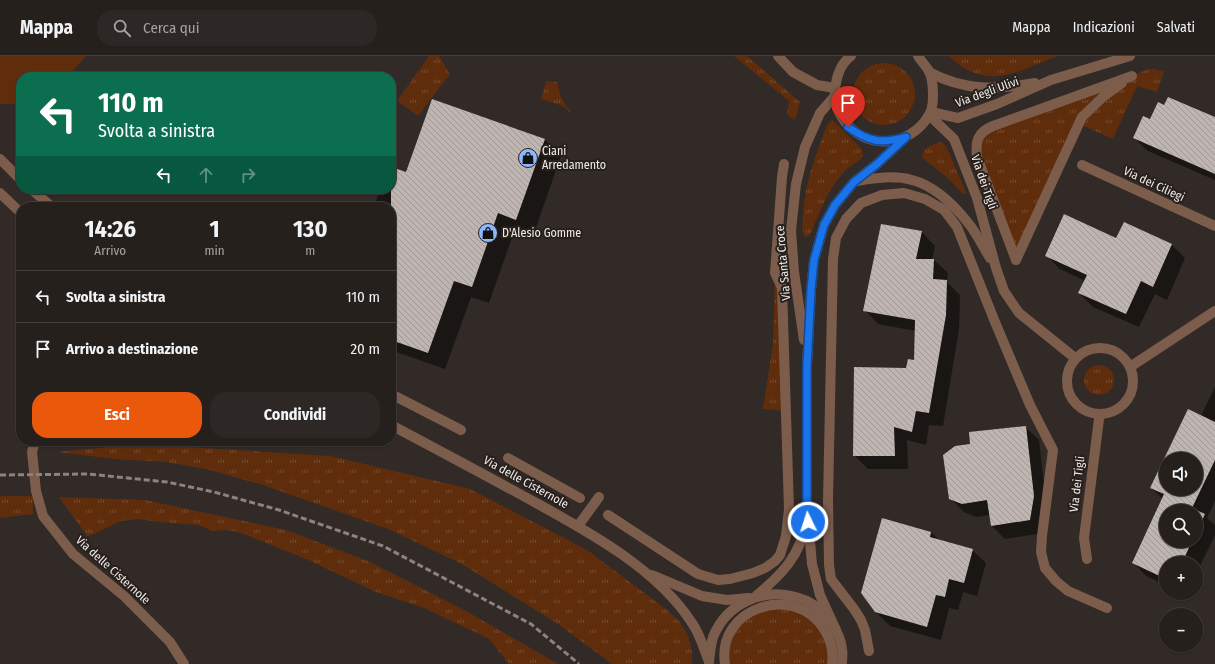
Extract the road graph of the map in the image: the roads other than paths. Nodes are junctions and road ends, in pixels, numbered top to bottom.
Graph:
1 (778, 56) edge
2 (851, 56) edge
3 (918, 56) edge
4 (1130, 56) edge
5 (929, 72) junction
6 (1132, 76) joint
7 (1051, 80) junction
8 (835, 93) junction
9 (930, 113) junction
10 (906, 137) junction
11 (0, 159) edge
12 (784, 164) dead end
13 (1082, 165) dead end
14 (16, 175) edge
15 (854, 182) junction
16 (0, 193) edge
17 (37, 194) edge
18 (46, 202) edge
19 (16, 208) edge
20 (1215, 226) edge
21 (996, 268) junction
22 (1215, 311) edge
23 (1075, 358) junction
24 (807, 365) junction
25 (1130, 367) junction
26 (396, 397) edge
27 (1101, 414) junction
28 (396, 428) edge
29 (461, 430) dead end
30 (34, 446) edge
31 (508, 458) dead end
32 (599, 497) dead end
33 (580, 498) dead end
34 (807, 508) junction
35 (608, 515) dead end
36 (578, 526) junction
37 (1087, 559) dead end
38 (643, 570) junction
39 (754, 598) junction
40 (1107, 608) dead end
41 (836, 630) junction
42 (869, 651) dead end
43 (709, 663) edge
44 (184, 664) edge
45 (725, 664) edge
46 (832, 664) edge
47 (842, 664) edge

1 - 8 street
2 - 8 street
3 - 5 street
4 - 7 street, Via degli Ulivi
5 - 7 street, Via degli Ulivi
5 - 9 street
6 - 6 street
7 - 9 street, Via degli Ulivi
8 - 10 street
8 - 24 street, Via Santa Croce
9 - 10 street, Via Santa Croce
9 - 21 street, Via dei Tigli
10 - 15 street, Via Santa Croce
11 - 14 street
12 - 35 street
13 - 20 street, Via dei Ciliegi
15 - 21 street, Via dei Tigli
15 - 24 street, Via Santa Croce
16 - 19 street
17 - 18 street
21 - 23 street, Via dei Tigli
22 - 25 street
23 - 25 street
23 - 27 street
24 - 34 street, Via Santa Croce
25 - 27 street
26 - 29 street
27 - 37 street, Via dei Tigli
28 - 36 street, Via delle Cisternole
30 - 44 street, Via delle Cisternole
31 - 33 street
32 - 36 street
34 - 39 street, Via Santa Croce
34 - 41 street, Via Santa Croce
36 - 38 street, Via delle Cisternole
38 - 39 street, Via delle Cisternole
38 - 43 street, Via delle Cisternole
39 - 41 street
39 - 43 street
40 - 42 street
41 - 47 street
45 - 46 street

